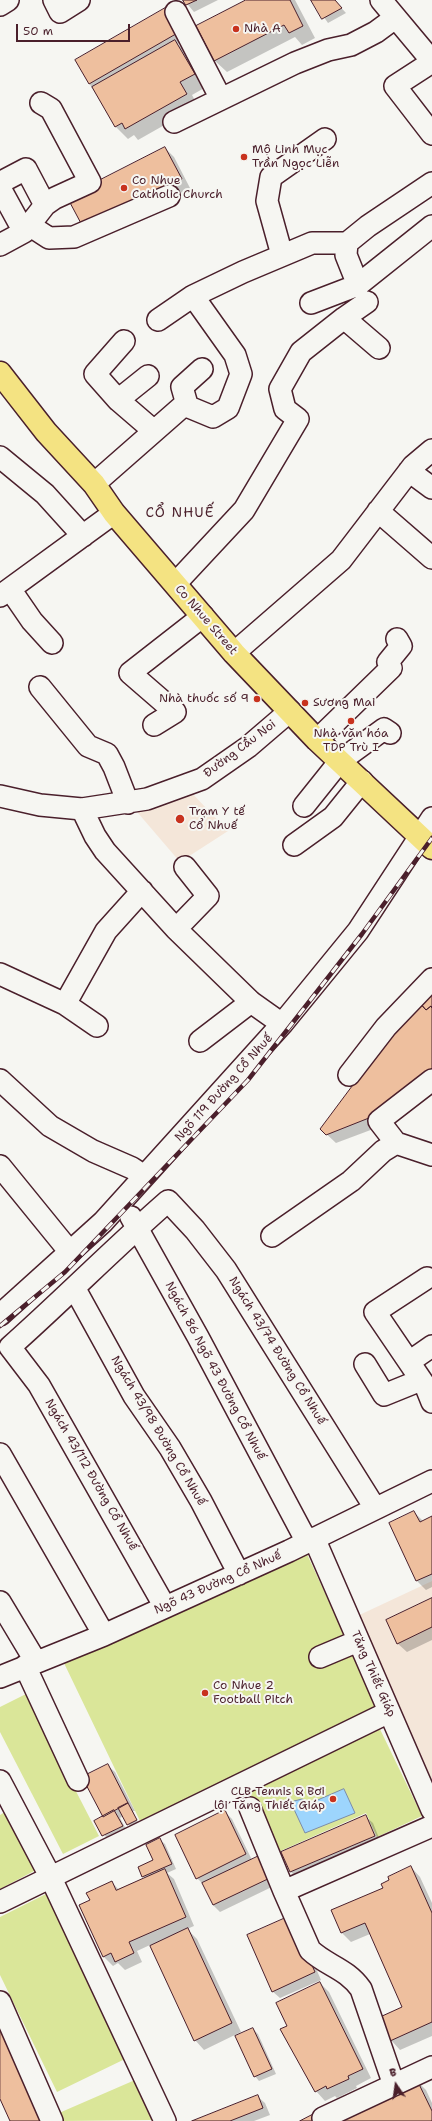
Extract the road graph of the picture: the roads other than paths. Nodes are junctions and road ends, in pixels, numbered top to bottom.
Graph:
1 (8, 0) edge
2 (54, 0) edge
3 (79, 0) edge
4 (381, 0) edge
5 (0, 5) edge
6 (176, 12) dead end
7 (395, 18) junction
8 (432, 62) edge
9 (220, 99) junction
10 (40, 103) dead end
11 (174, 122) dead end
12 (432, 134) edge
13 (325, 138) dead end
14 (432, 183) edge
15 (3, 184) edge
16 (169, 196) dead end
17 (45, 205) junction
18 (432, 226) edge
19 (27, 229) junction
20 (347, 243) junction
21 (0, 245) edge
22 (282, 255) junction
23 (362, 293) junction
24 (193, 296) junction
25 (311, 303) dead end
26 (344, 318) junction
27 (158, 320) dead end
28 (124, 341) dead end
29 (379, 348) dead end
30 (202, 369) dead end
31 (0, 373) edge
32 (148, 376) dead end
33 (118, 400) junction
34 (184, 406) junction
35 (154, 431) junction
36 (432, 450) edge
37 (0, 457) edge
38 (409, 471) junction
39 (94, 484) junction
40 (432, 488) edge
41 (378, 511) junction
42 (114, 513) junction
43 (82, 536) junction
44 (432, 558) edge
45 (432, 566) edge
46 (432, 573) edge
47 (175, 584) junction
48 (5, 592) edge
49 (203, 616) junction
50 (397, 639) dead end
51 (52, 643) dead end
52 (234, 653) junction
53 (40, 687) dead end
54 (290, 711) junction
55 (154, 725) dead end
56 (390, 733) dead end
57 (317, 740) junction
58 (340, 761) junction
59 (362, 781) junction
60 (0, 796) edge
61 (128, 803) junction
62 (304, 806) dead end
63 (82, 809) junction
64 (432, 818) edge
65 (426, 842) edge
66 (294, 844) dead end
67 (185, 867) dead end
68 (142, 891) junction
69 (176, 929) junction
70 (0, 974) edge
71 (432, 979) edge
72 (251, 1002) junction
73 (65, 1004) junction
74 (282, 1024) junction
75 (97, 1026) dead end
76 (200, 1041) dead end
77 (349, 1075) dead end
78 (0, 1080) edge
79 (432, 1080) edge
80 (396, 1142) junction
81 (432, 1155) edge
82 (0, 1166) edge
83 (144, 1176) junction
84 (121, 1202) junction
85 (137, 1228) junction
86 (272, 1236) dead end
87 (67, 1268) junction
88 (427, 1278) dead end
89 (0, 1316) edge
90 (432, 1346) edge
91 (409, 1362) junction
92 (365, 1364) dead end
93 (421, 1380) junction
94 (432, 1402) edge
95 (0, 1454) edge
96 (432, 1481) edge
97 (375, 1508) junction
98 (311, 1540) junction
99 (239, 1574) junction
100 (0, 1602) edge
101 (165, 1606) junction
102 (104, 1635) junction
103 (358, 1641) junction
104 (320, 1657) dead end
105 (30, 1664) junction
106 (0, 1677) edge
107 (389, 1712) junction
108 (78, 1780) dead end
109 (0, 1781) edge
110 (250, 1808) dead end
111 (432, 1810) edge
112 (432, 1826) edge
113 (50, 1876) junction
114 (284, 1891) junction
115 (0, 1902) edge
116 (0, 2002) edge
117 (432, 2067) edge
118 (394, 2085) junction
119 (323, 2118) dead end
120 (52, 2121) edge
121 (165, 2121) edge

1 - 5 street
2 - 3 street
4 - 7 street
6 - 9 street
7 - 8 street
7 - 9 street
8 - 12 street
9 - 11 street
10 - 17 street
13 - 22 street
14 - 20 street
15 - 17 street
15 - 19 street
16 - 19 street
17 - 19 street
18 - 23 street
19 - 21 street
20 - 22 street
20 - 23 street
22 - 24 street
23 - 25 street
23 - 26 street
24 - 27 street
24 - 34 street
26 - 29 street
26 - 47 street
28 - 33 street
30 - 34 street
31 - 39 main road, Co Nhue Street
32 - 33 street
33 - 35 street
34 - 35 street
35 - 39 street
36 - 38 street
37 - 43 street
38 - 40 street
38 - 41 street
39 - 42 main road, Co Nhue Street
41 - 44 street
41 - 52 street
42 - 43 street
42 - 47 main road, Co Nhue Street
43 - 48 street
45 - 46 street
47 - 49 main road, Co Nhue Street
48 - 51 street
49 - 52 main road, Co Nhue Street
49 - 55 street
50 - 57 street
52 - 54 main road, Co Nhue Street
53 - 61 street
54 - 57 main road, Co Nhue Street
54 - 61 street, Đường Cầu Noi
56 - 58 street
57 - 58 main road, Co Nhue Street
58 - 59 main road, Co Nhue Street
58 - 62 street
59 - 65 main road, Co Nhue Street
59 - 66 street
60 - 63 street, Đường Cầu Noi
61 - 63 street, Đường Cầu Noi
63 - 68 street
64 - 65 street, Ngõ 119 Đường Cổ Nhuế
65 - 74 street, Ngõ 119 Đường Cổ Nhuế
67 - 69 street
68 - 69 street
68 - 73 street
69 - 72 street
70 - 73 street
71 - 77 street
72 - 74 street
72 - 76 street
73 - 75 street
74 - 83 street, Ngõ 119 Đường Cổ Nhuế
78 - 83 street
79 - 80 street
80 - 81 street
80 - 86 street
82 - 87 street, Ngách 43/98 Đường Cổ Nhuế
83 - 84 street, Ngõ 119 Đường Cổ Nhuế
84 - 85 street, Ngách 86 Ngõ 43 Đường Cổ Nhuế
84 - 87 street, Ngõ 119 Đường Cổ Nhuế
85 - 87 street
85 - 97 street, Ngách 43/74 Đường Cổ Nhuế
85 - 98 street, Ngách 86 Ngõ 43 Đường Cổ Nhuế
87 - 89 street, Ngõ 119 Đường Cổ Nhuế
87 - 99 street, Ngách 43/98 Đường Cổ Nhuế
87 - 101 street, Ngách 43/112 Đường Cổ Nhuế
88 - 91 street
90 - 91 street
91 - 93 street
92 - 93 street
93 - 94 street
95 - 102 street
96 - 97 street, Ngõ 43 Đường Cổ Nhuế
97 - 98 street, Ngõ 43 Đường Cổ Nhuế
98 - 99 street, Ngõ 43 Đường Cổ Nhuế
98 - 103 street, Tăng Thiết Giáp
99 - 101 street, Ngõ 43 Đường Cổ Nhuế
100 - 105 street
101 - 102 street, Ngõ 43 Đường Cổ Nhuế
102 - 105 street, Ngõ 43 Đường Cổ Nhuế
103 - 104 street
103 - 107 street, Tăng Thiết Giáp
105 - 106 street, Ngõ 43 Đường Cổ Nhuế
105 - 108 street
107 - 111 street, Tăng Thiết Giáp
107 - 113 street
109 - 113 street
110 - 114 street
112 - 114 street
113 - 115 street
113 - 121 street
114 - 118 street
116 - 120 street
117 - 118 street
118 - 119 street

